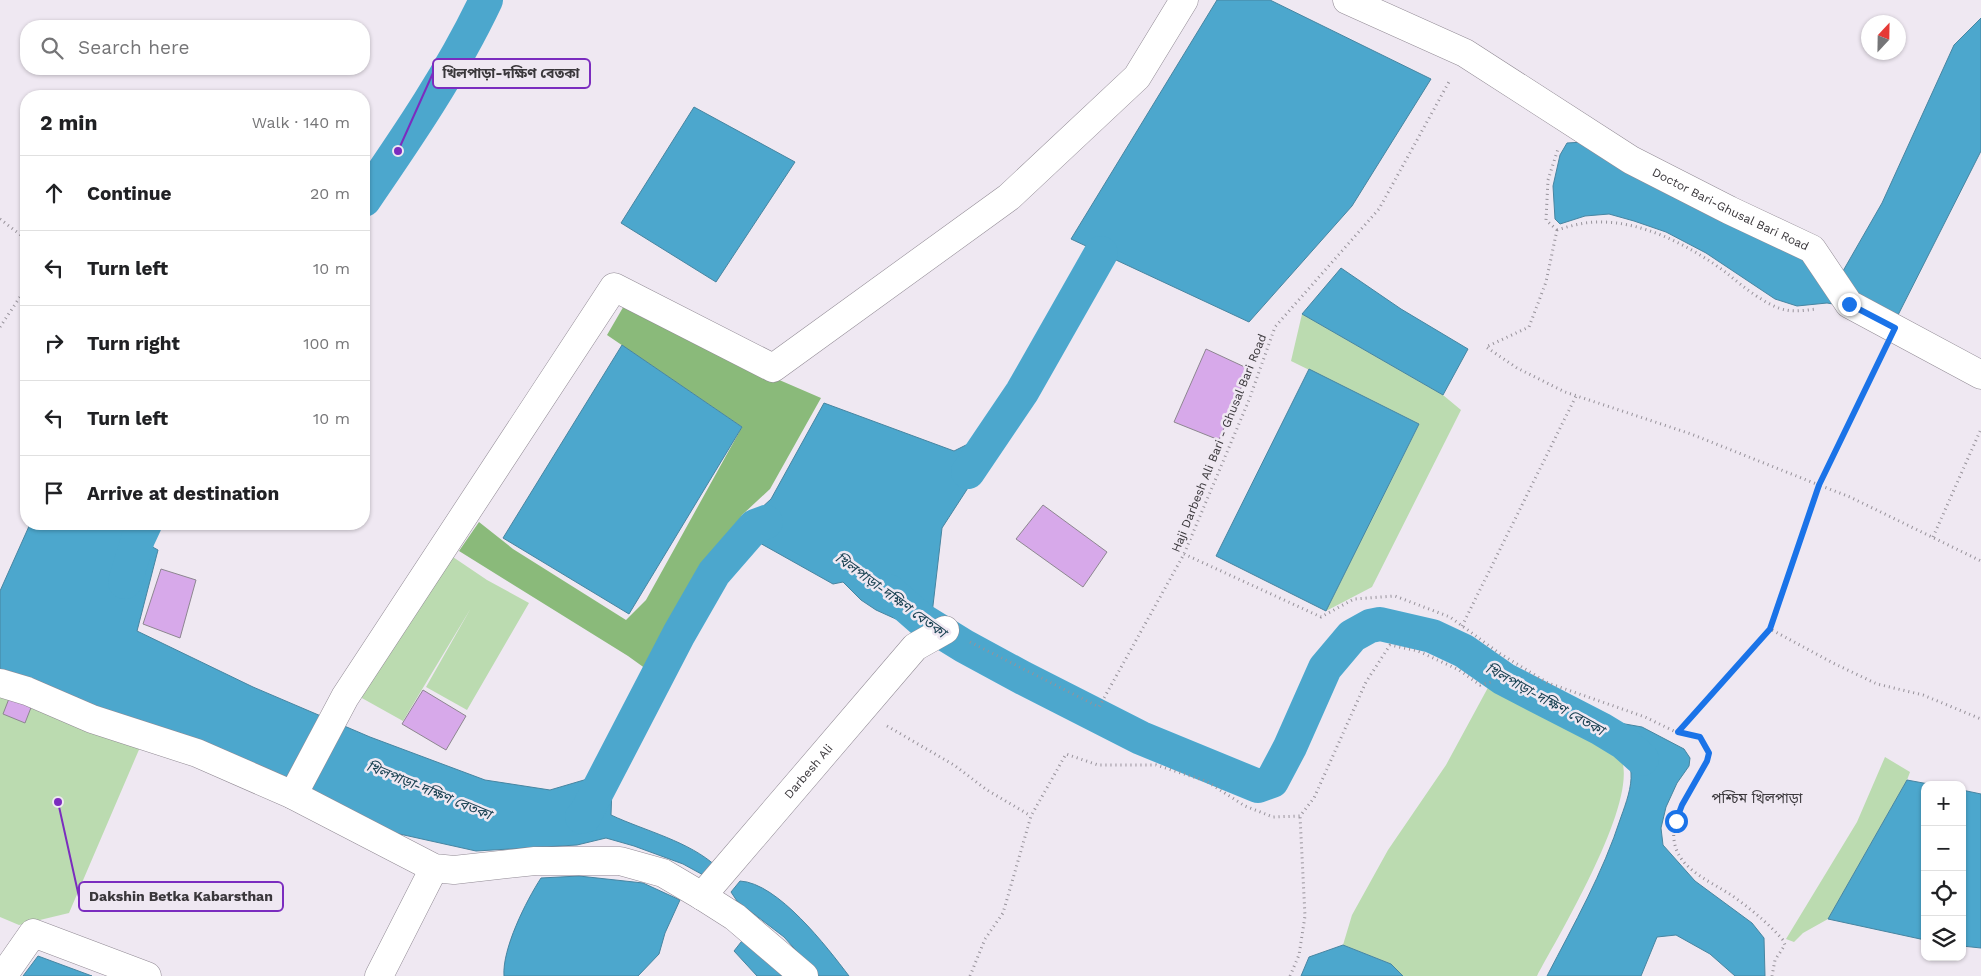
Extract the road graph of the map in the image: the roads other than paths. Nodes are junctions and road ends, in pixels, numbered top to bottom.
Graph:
1 (1184, 0) edge
2 (1347, 0) edge
3 (1981, 375) edge
4 (944, 630) road end
5 (0, 683) edge
6 (293, 795) junction
7 (434, 868) junction
8 (702, 896) junction
9 (3, 976) edge
10 (147, 976) edge
11 (379, 976) edge
12 (804, 976) edge

1 - 6 street
2 - 3 street, Doctor Bari-Ghusal Bari Road
4 - 8 street, Darbesh Ali
5 - 6 street
6 - 7 street
7 - 8 street
7 - 11 street
8 - 12 street
9 - 10 street

